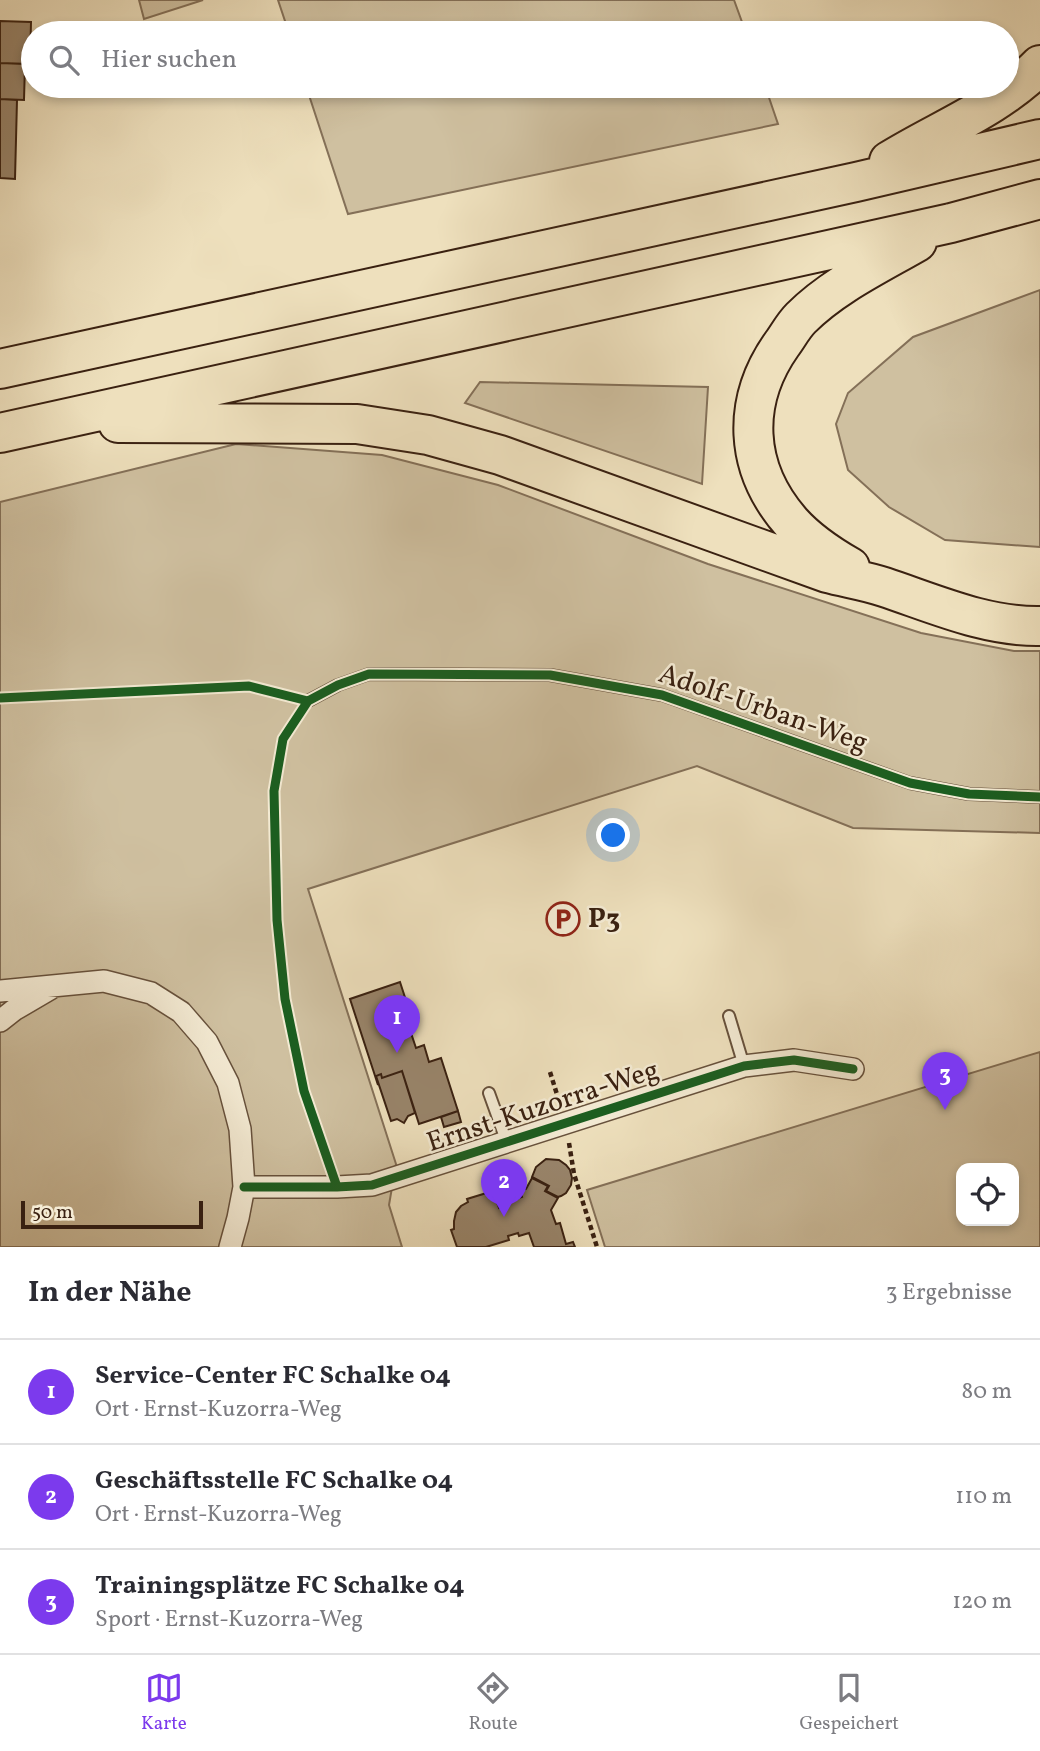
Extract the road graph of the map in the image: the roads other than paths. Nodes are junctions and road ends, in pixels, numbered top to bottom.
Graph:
1 (1040, 65) edge
2 (1019, 84) edge
3 (998, 98) edge
4 (1040, 139) edge
5 (856, 182) junction
6 (1040, 199) edge
7 (951, 223) junction
8 (0, 369) edge
9 (42, 423) junction
10 (0, 433) edge
11 (882, 586) junction
12 (1040, 626) edge
13 (308, 701) dead end
14 (1040, 797) edge
15 (58, 985) junction
16 (0, 991) edge
17 (729, 1016) dead end
18 (0, 1021) edge
19 (744, 1066) junction
20 (853, 1069) dead end
21 (489, 1093) dead end
22 (506, 1143) junction
23 (244, 1187) junction
24 (230, 1247) edge

1 - 2 highway
3 - 5 highway
4 - 5 highway
5 - 8 highway
6 - 7 highway
7 - 9 highway
7 - 11 highway
9 - 10 highway
9 - 11 highway
11 - 12 highway
13 - 14 lane, Adolf-Urban-Weg
15 - 16 street
15 - 18 street
15 - 23 street
17 - 19 lane
19 - 20 street, Ernst-Kuzorra-Weg
19 - 22 street, Ernst-Kuzorra-Weg
21 - 22 lane
22 - 23 street, Ernst-Kuzorra-Weg
23 - 24 street

